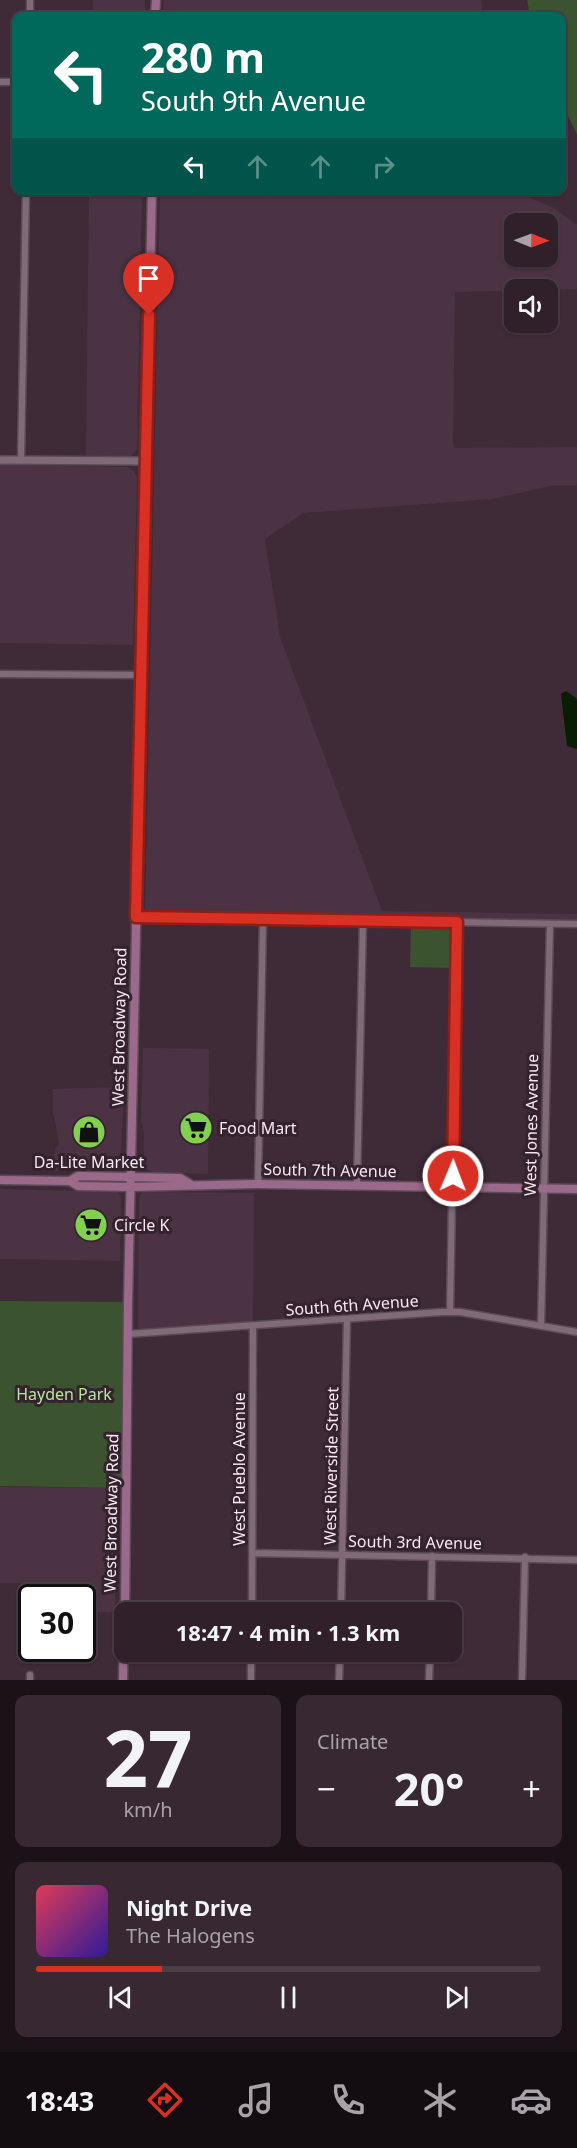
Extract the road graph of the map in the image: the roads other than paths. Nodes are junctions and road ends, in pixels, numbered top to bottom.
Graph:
1 (26, 195) edge
2 (152, 195) edge
3 (0, 460) edge
4 (21, 460) junction
5 (146, 461) junction
6 (0, 674) edge
7 (141, 675) junction
8 (136, 917) junction
9 (263, 919) junction
10 (363, 920) junction
11 (457, 922) junction
12 (550, 924) junction
13 (577, 924) edge
14 (131, 1177) junction
15 (0, 1180) edge
16 (70, 1181) junction
17 (190, 1184) junction
18 (258, 1184) junction
19 (357, 1184) junction
20 (453, 1186) junction
21 (131, 1187) junction
22 (543, 1188) junction
23 (577, 1189) edge
24 (450, 1312) junction
25 (347, 1319) junction
26 (253, 1326) junction
27 (541, 1326) junction
28 (577, 1332) edge
29 (128, 1334) junction
30 (252, 1553) junction
31 (342, 1554) junction
32 (432, 1556) junction
33 (525, 1557) junction
34 (577, 1560) edge
35 (124, 1602) edge
36 (252, 1602) edge
37 (341, 1602) edge
38 (431, 1602) edge
39 (123, 1662) edge
40 (251, 1662) edge
41 (340, 1662) edge
42 (430, 1662) edge
43 (123, 1680) edge
44 (251, 1680) edge
45 (339, 1680) edge
46 (429, 1680) edge
47 (522, 1680) edge

1 - 4 street
2 - 5 main road, West Broadway Road
3 - 4 street
4 - 5 street
5 - 7 main road, West Broadway Road
6 - 7 street
7 - 8 main road, West Broadway Road
8 - 9 street
8 - 14 main road, West Broadway Road
9 - 10 street
9 - 18 street
10 - 11 street
10 - 19 street
11 - 12 street
11 - 20 street
12 - 13 street
12 - 22 street, West Jones Avenue
14 - 16 main road, South 7th Avenue
14 - 17 main road, South 7th Avenue
14 - 21 main road, West Broadway Road
15 - 16 main road, South 7th Avenue
16 - 21 main road, South 7th Avenue
17 - 18 main road, South 7th Avenue
17 - 21 main road, South 7th Avenue
18 - 19 main road, South 7th Avenue
19 - 20 main road, South 7th Avenue
20 - 22 main road, South 7th Avenue
20 - 24 street
21 - 29 main road, West Broadway Road
22 - 23 main road, South 7th Avenue
22 - 27 street, West Jones Avenue
24 - 25 street, South 6th Avenue
24 - 27 street, South 6th Avenue
25 - 26 street, South 6th Avenue
25 - 31 street, West Riverside Street
26 - 29 street, South 6th Avenue
26 - 30 street, West Pueblo Avenue
27 - 28 street, South 6th Avenue
29 - 35 main road, West Broadway Road
30 - 31 street, South 3rd Avenue
30 - 36 street, West Pueblo Avenue
31 - 32 street, South 3rd Avenue
31 - 37 street, West Riverside Street
32 - 33 street, South 3rd Avenue
32 - 38 street
33 - 34 street, South 3rd Avenue
33 - 47 street
39 - 43 main road, West Broadway Road
40 - 44 street
41 - 45 street
42 - 46 street

